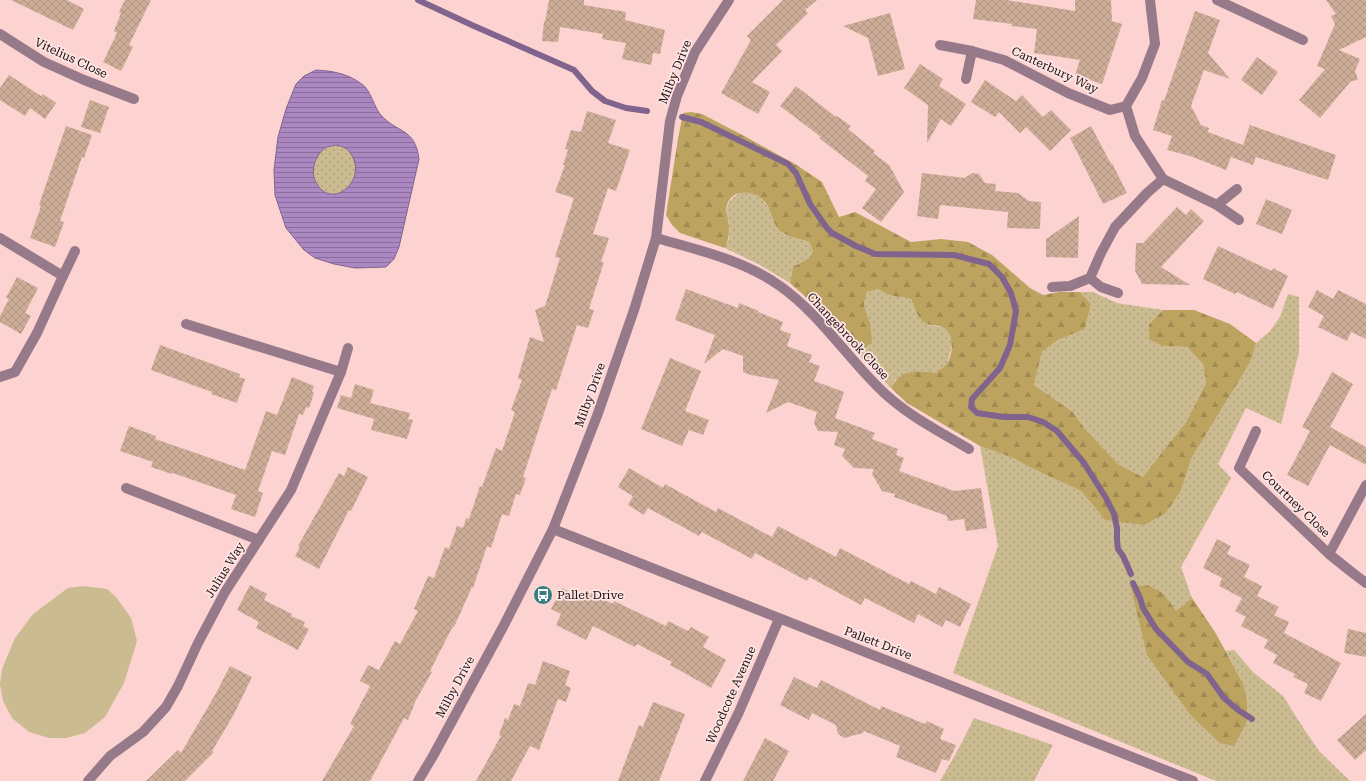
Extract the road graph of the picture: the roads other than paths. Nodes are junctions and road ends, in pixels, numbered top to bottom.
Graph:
1 (729, 0) edge
2 (1150, 0) edge
3 (1217, 0) edge
4 (0, 34) edge
5 (1303, 40) dead end
6 (940, 45) dead end
7 (972, 51) junction
8 (966, 79) dead end
9 (134, 99) dead end
10 (1126, 106) junction
11 (1163, 179) junction
12 (1237, 189) dead end
13 (1217, 205) junction
14 (1239, 220) dead end
15 (0, 238) edge
16 (656, 238) junction
17 (75, 251) dead end
18 (63, 276) junction
19 (1090, 278) junction
20 (1052, 287) dead end
21 (1118, 293) dead end
22 (186, 324) dead end
23 (348, 348) dead end
24 (341, 372) junction
25 (0, 377) edge
26 (1256, 431) dead end
27 (969, 450) dead end
28 (1366, 484) edge
29 (126, 488) dead end
30 (553, 529) junction
31 (259, 540) junction
32 (1329, 554) junction
33 (1366, 582) edge
34 (779, 619) junction
35 (88, 781) edge
36 (418, 781) edge
37 (705, 781) edge
38 (1193, 781) edge

1 - 16 street, Milby Drive
2 - 10 street
3 - 5 street
4 - 9 street, Vitelius Close
6 - 7 street, Canterbury Way
7 - 8 street
7 - 10 street, Canterbury Way
10 - 11 street
11 - 13 street
11 - 19 street
12 - 13 street
13 - 14 street
15 - 18 street
16 - 27 street, Changebrook Close
16 - 30 street, Milby Drive
17 - 18 street
18 - 25 street
19 - 20 street
19 - 21 street
22 - 24 street
23 - 24 street, Julius Way
24 - 31 street, Julius Way
26 - 32 street, Courtney Close
28 - 32 street
29 - 31 street
30 - 34 street, Pallett Drive
30 - 36 street, Milby Drive
31 - 35 street, Julius Way
32 - 33 street, Courtney Close
34 - 37 street, Woodcote Avenue
34 - 38 street, Pallett Drive

